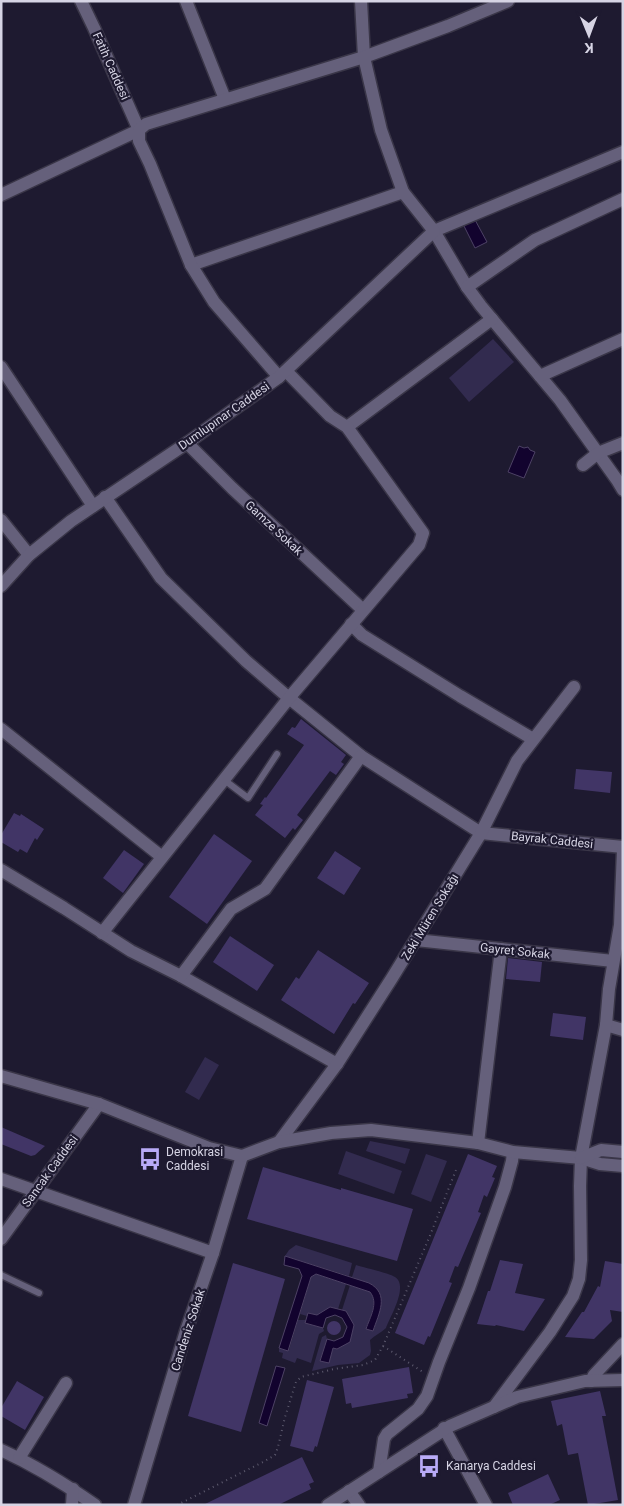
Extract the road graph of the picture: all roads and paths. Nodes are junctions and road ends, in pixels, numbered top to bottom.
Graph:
1 (81, 1) edge
2 (186, 1) edge
3 (360, 1) edge
4 (508, 1) edge
5 (364, 57) junction
6 (225, 100) junction
7 (139, 130) junction
8 (623, 152) edge
9 (403, 192) junction
10 (1, 195) edge
11 (623, 199) edge
12 (434, 231) junction
13 (191, 265) junction
14 (467, 287) junction
15 (492, 320) junction
16 (623, 340) edge
17 (1, 367) edge
18 (283, 374) junction
19 (540, 376) junction
20 (347, 427) junction
21 (187, 443) junction
22 (623, 443) edge
23 (598, 453) junction
24 (583, 465) dead end
25 (623, 490) edge
26 (105, 497) junction
27 (93, 506) junction
28 (1, 520) edge
29 (30, 555) junction
30 (1, 586) edge
31 (363, 610) junction
32 (351, 624) junction
33 (574, 688) dead end
34 (289, 698) junction
35 (1, 729) edge
36 (533, 739) junction
37 (277, 754) dead end
38 (360, 756) junction
39 (224, 780) junction
40 (481, 833) junction
41 (623, 848) edge
42 (162, 858) junction
43 (1, 870) edge
44 (621, 926) edge
45 (102, 933) junction
46 (416, 940) junction
47 (501, 949) junction
48 (613, 961) junction
49 (181, 976) junction
50 (606, 1025) junction
51 (623, 1030) edge
52 (337, 1064) junction
53 (1, 1076) edge
54 (98, 1104) junction
55 (279, 1142) junction
56 (478, 1143) junction
57 (513, 1152) junction
58 (623, 1152) edge
59 (242, 1156) junction
60 (581, 1158) junction
61 (623, 1166) edge
62 (456, 1170) dead end
63 (1, 1179) edge
64 (35, 1191) junction
65 (1, 1239) edge
66 (213, 1253) junction
67 (1, 1275) edge
68 (39, 1293) dead end
69 (623, 1344) edge
70 (383, 1346) junction
71 (433, 1379) junction
72 (623, 1380) edge
73 (591, 1381) junction
74 (66, 1383) dead end
75 (494, 1407) junction
76 (444, 1428) junction
77 (1, 1450) edge
78 (19, 1458) junction
79 (379, 1472) junction
80 (73, 1489) junction
81 (350, 1491) junction
82 (72, 1505) edge
83 (95, 1505) edge
84 (134, 1505) edge
85 (177, 1505) edge
86 (328, 1505) edge
87 (359, 1505) edge
88 (486, 1505) edge

1 - 7 street, Fatih Caddesi
2 - 6 street
3 - 5 street
4 - 5 street
5 - 6 street
5 - 9 street
6 - 7 street
7 - 10 street
7 - 13 street, Fatih Caddesi
8 - 12 street
9 - 12 street
9 - 13 street
11 - 14 street
12 - 14 street
12 - 18 street, Dumlupınar Caddesi
13 - 18 street, Fatih Caddesi
14 - 15 street
15 - 19 street
15 - 20 street
16 - 19 street
17 - 27 street
18 - 20 street, Fatih Caddesi
18 - 21 street, Dumlupınar Caddesi
19 - 23 street
20 - 31 street, Fatih Caddesi
21 - 26 street, Dumlupınar Caddesi
21 - 31 street, Gamze Sokak
22 - 23 street
23 - 24 street
23 - 25 street
26 - 27 street, Dumlupınar Caddesi
26 - 34 street
27 - 29 street, Dumlupınar Caddesi
28 - 29 street
29 - 30 street, Dumlupınar Caddesi
31 - 32 street
32 - 34 street
32 - 36 street
33 - 36 street, Zeki Müren Sokağı
34 - 38 street
34 - 39 street
35 - 42 street
36 - 40 street, Zeki Müren Sokağı
37 - 39 lane
38 - 40 street
38 - 49 street
39 - 42 street
40 - 41 street, Bayrak Caddesi
40 - 46 street, Zeki Müren Sokağı
41 - 44 street
42 - 45 street
43 - 45 street
44 - 48 street
45 - 49 street
46 - 47 street, Gayret Sokak
46 - 52 street, Zeki Müren Sokağı
47 - 48 street, Gayret Sokak
47 - 56 street
48 - 50 street
49 - 52 street
50 - 51 street
50 - 60 street
52 - 55 street, Zeki Müren Sokağı
53 - 54 street
54 - 59 street
54 - 64 street, Sancak Caddesi
55 - 56 street
55 - 59 street
56 - 57 street
57 - 60 street
57 - 71 street
58 - 60 street
59 - 66 street, Candeniz Sokak
60 - 61 street
60 - 75 street
62 - 70 path
63 - 64 street
64 - 65 street, Sancak Caddesi
64 - 66 street
66 - 84 street, Candeniz Sokak
67 - 68 lane
69 - 73 street
70 - 71 path
70 - 85 path
71 - 79 street
72 - 73 street
73 - 75 street
74 - 78 street
75 - 76 street
76 - 79 street
76 - 88 street
77 - 78 street
78 - 80 street
79 - 81 street
80 - 82 street
80 - 83 street
81 - 86 street
81 - 87 street

